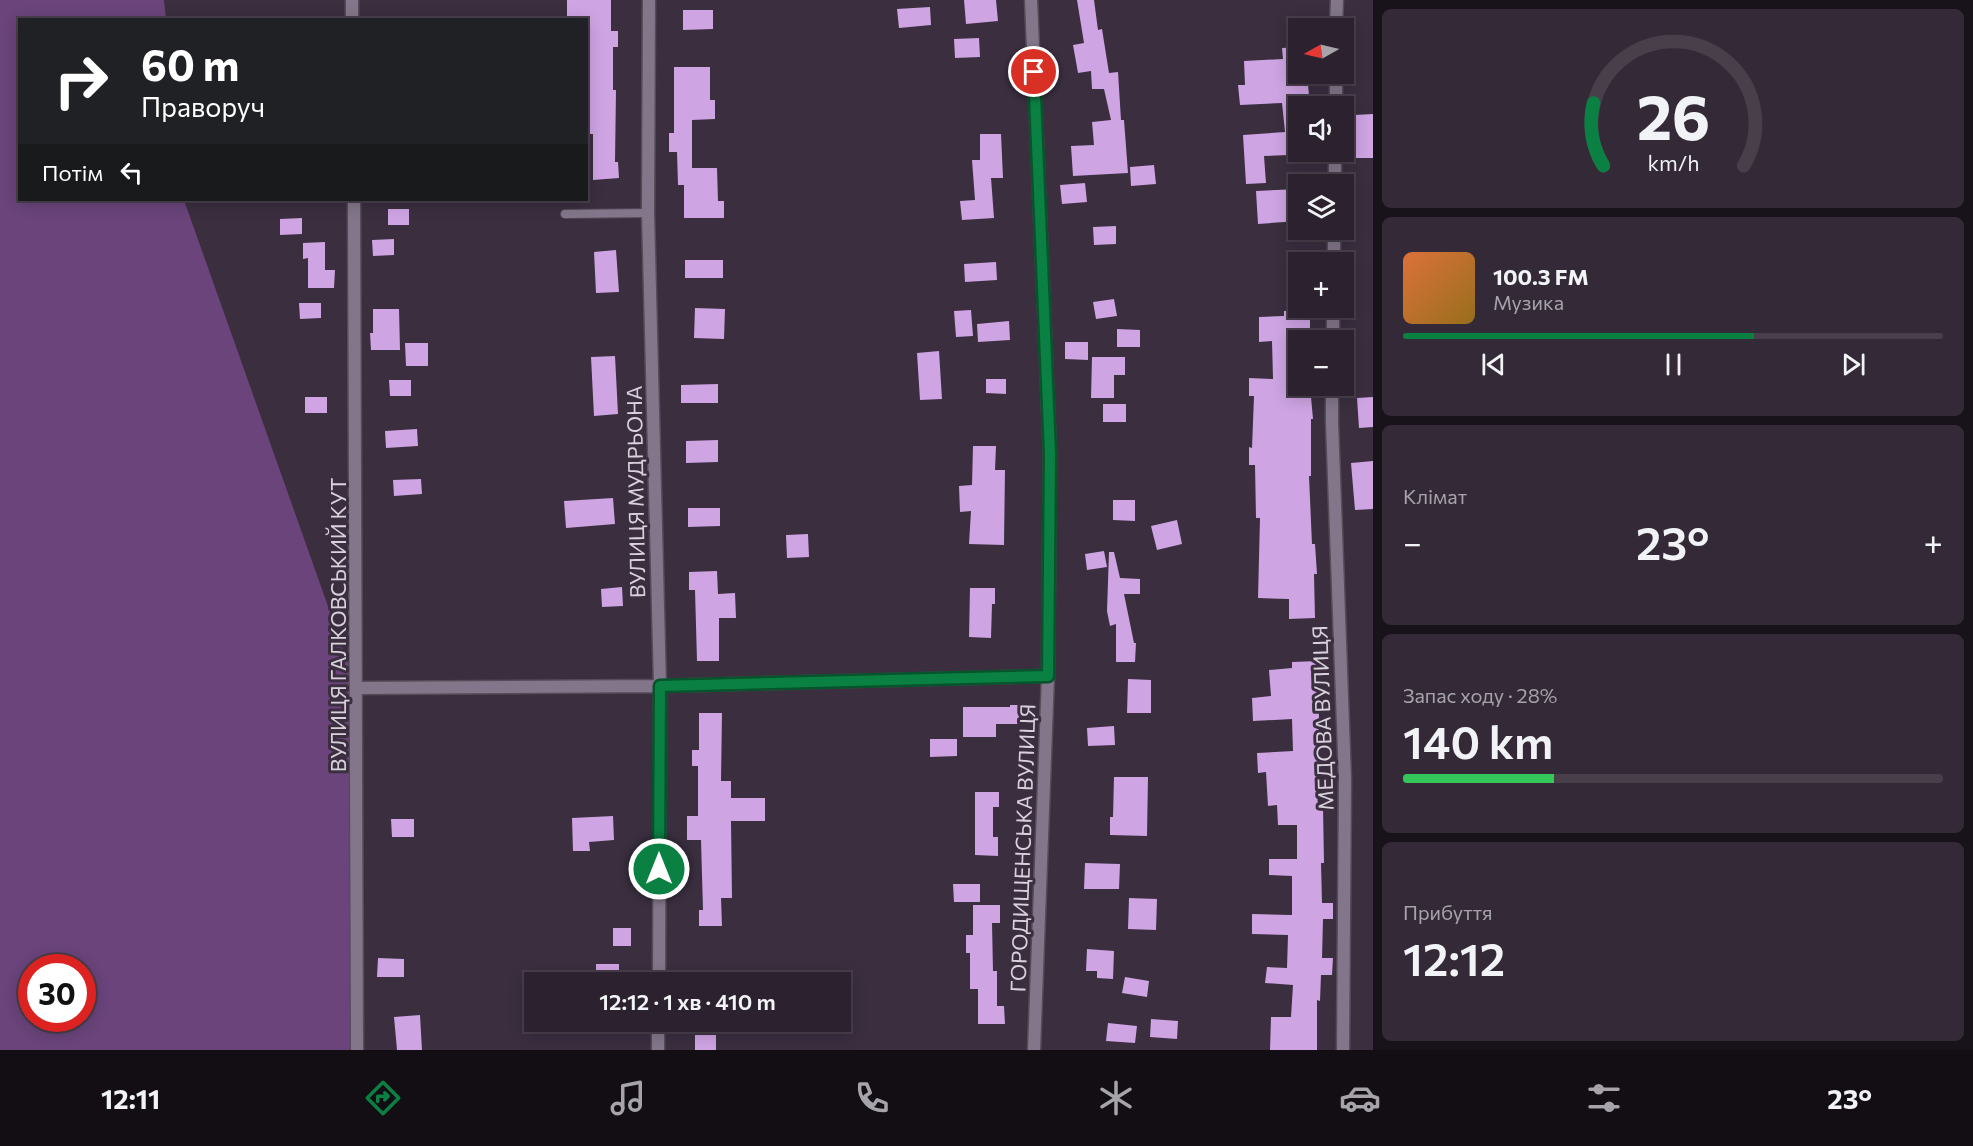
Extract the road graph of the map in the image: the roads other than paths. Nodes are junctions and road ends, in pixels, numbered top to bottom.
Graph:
1 (352, 0) edge
2 (649, 0) edge
3 (1031, 0) edge
4 (1337, 0) edge
5 (352, 18) edge
6 (1336, 18) edge
7 (354, 201) edge
8 (648, 213) junction
9 (565, 214) dead end
10 (1332, 396) edge
11 (1048, 676) junction
12 (660, 686) junction
13 (357, 688) junction
14 (658, 972) edge
15 (658, 1032) edge
16 (357, 1050) edge
17 (658, 1050) edge
18 (1034, 1050) edge
19 (1343, 1050) edge

1 - 5 street
2 - 8 street, ВУЛИЦЯ МУДРЬОНА
3 - 11 street, ГОРОДИЩЕНСЬКА ВУЛИЦЯ
4 - 6 street
7 - 13 street, ВУЛИЦЯ ГАЛКОВСЬКИЙ КУТ
8 - 9 lane
8 - 12 street, ВУЛИЦЯ МУДРЬОНА
10 - 19 street, МЕДОВА ВУЛИЦЯ
11 - 12 street
11 - 18 street, ГОРОДИЩЕНСЬКА ВУЛИЦЯ
12 - 13 street
12 - 14 street, ВУЛИЦЯ МУДРЬОНА
13 - 16 street, ВУЛИЦЯ ГАЛКОВСЬКИЙ КУТ
15 - 17 street

